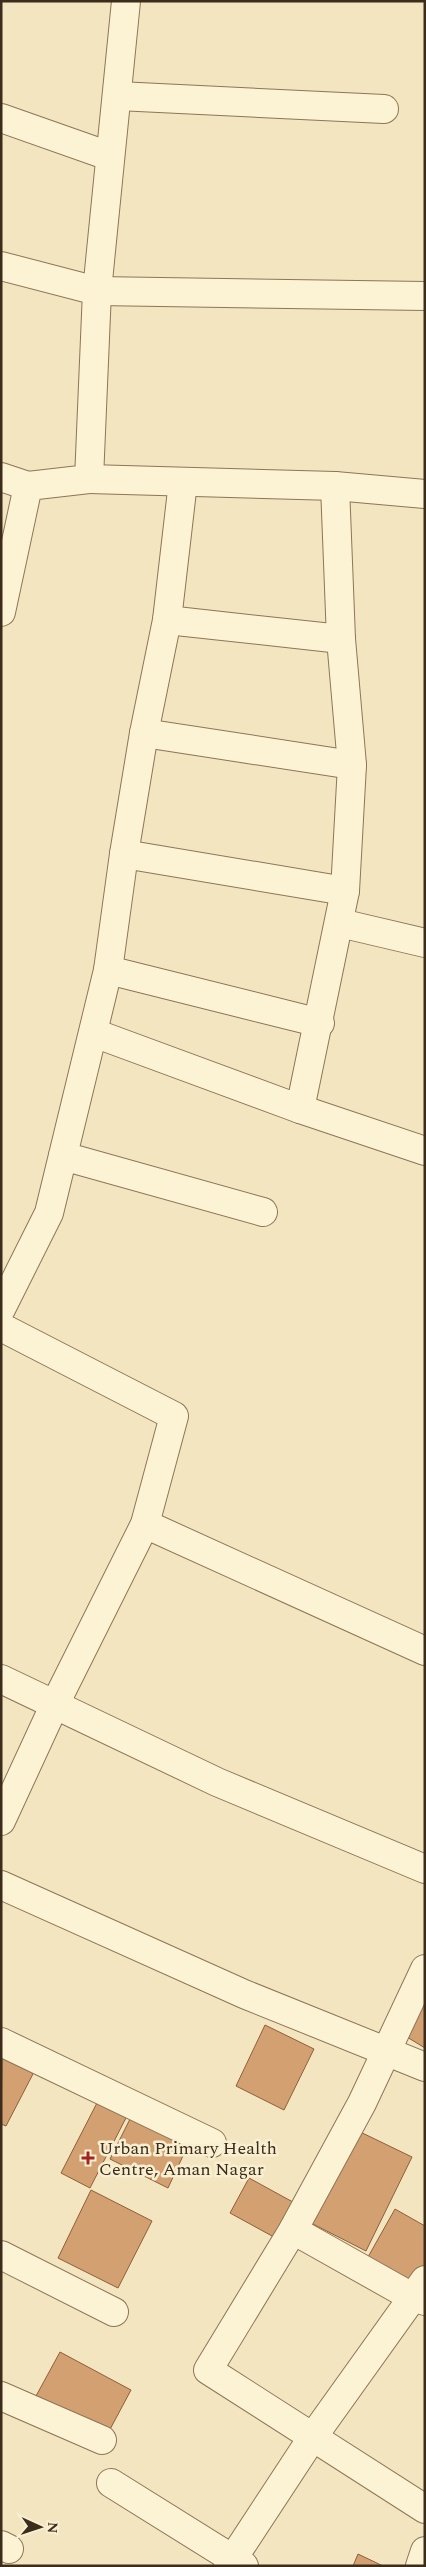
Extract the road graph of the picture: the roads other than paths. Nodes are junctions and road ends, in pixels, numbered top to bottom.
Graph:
1 (126, 1) edge
2 (118, 96) junction
3 (384, 109) dead end
4 (1, 118) edge
5 (109, 156) junction
6 (1, 266) edge
7 (97, 291) junction
8 (425, 296) edge
9 (1, 477) edge
10 (89, 479) junction
11 (183, 482) junction
12 (28, 486) junction
13 (335, 486) junction
14 (425, 494) edge
15 (1, 612) edge
16 (168, 620) junction
17 (341, 639) junction
18 (144, 733) junction
19 (352, 765) junction
20 (124, 854) junction
21 (345, 891) junction
22 (340, 923) junction
23 (425, 943) edge
24 (108, 970) junction
25 (320, 1024) junction
26 (94, 1033) junction
27 (300, 1109) junction
28 (425, 1151) edge
29 (63, 1156) junction
30 (264, 1212) dead end
31 (1, 1309) edge
32 (1, 1327) edge
33 (145, 1524) junction
34 (425, 1651) edge
35 (1, 1679) edge
36 (54, 1706) junction
37 (1, 1821) edge
38 (425, 1868) edge
39 (1, 1885) edge
40 (425, 1969) edge
41 (1, 2042) edge
42 (386, 2051) junction
43 (425, 2067) edge
44 (212, 2143) dead end
45 (293, 2230) junction
46 (1, 2254) edge
47 (421, 2293) edge
48 (114, 2312) dead end
49 (1, 2396) edge
50 (312, 2438) junction
51 (102, 2440) dead end
52 (111, 2483) dead end
53 (425, 2509) edge
54 (425, 2551) edge
55 (235, 2563) edge
56 (420, 2566) edge

1 - 2 street
2 - 3 street
2 - 5 street
4 - 5 street
5 - 7 street
6 - 7 street
7 - 8 street
7 - 10 street
9 - 12 street
10 - 11 street
10 - 12 street
11 - 13 street
11 - 16 street
12 - 15 street
13 - 14 street
13 - 17 street
16 - 17 street
16 - 18 street
17 - 19 street
18 - 19 street
18 - 20 street
19 - 21 street
20 - 21 street
20 - 24 street
21 - 22 street
22 - 23 street
22 - 25 street
24 - 25 street
24 - 26 street
25 - 27 street
26 - 27 street
26 - 29 street
27 - 28 street
29 - 30 street
29 - 31 street
32 - 33 street
33 - 34 street
33 - 36 street
35 - 36 street
36 - 37 street
36 - 38 street
39 - 42 street
40 - 42 street
41 - 44 street
42 - 43 street
42 - 45 street
45 - 47 street
45 - 50 street
46 - 48 street
47 - 50 street
49 - 51 street
50 - 53 street
50 - 55 street
52 - 55 street
54 - 56 street

